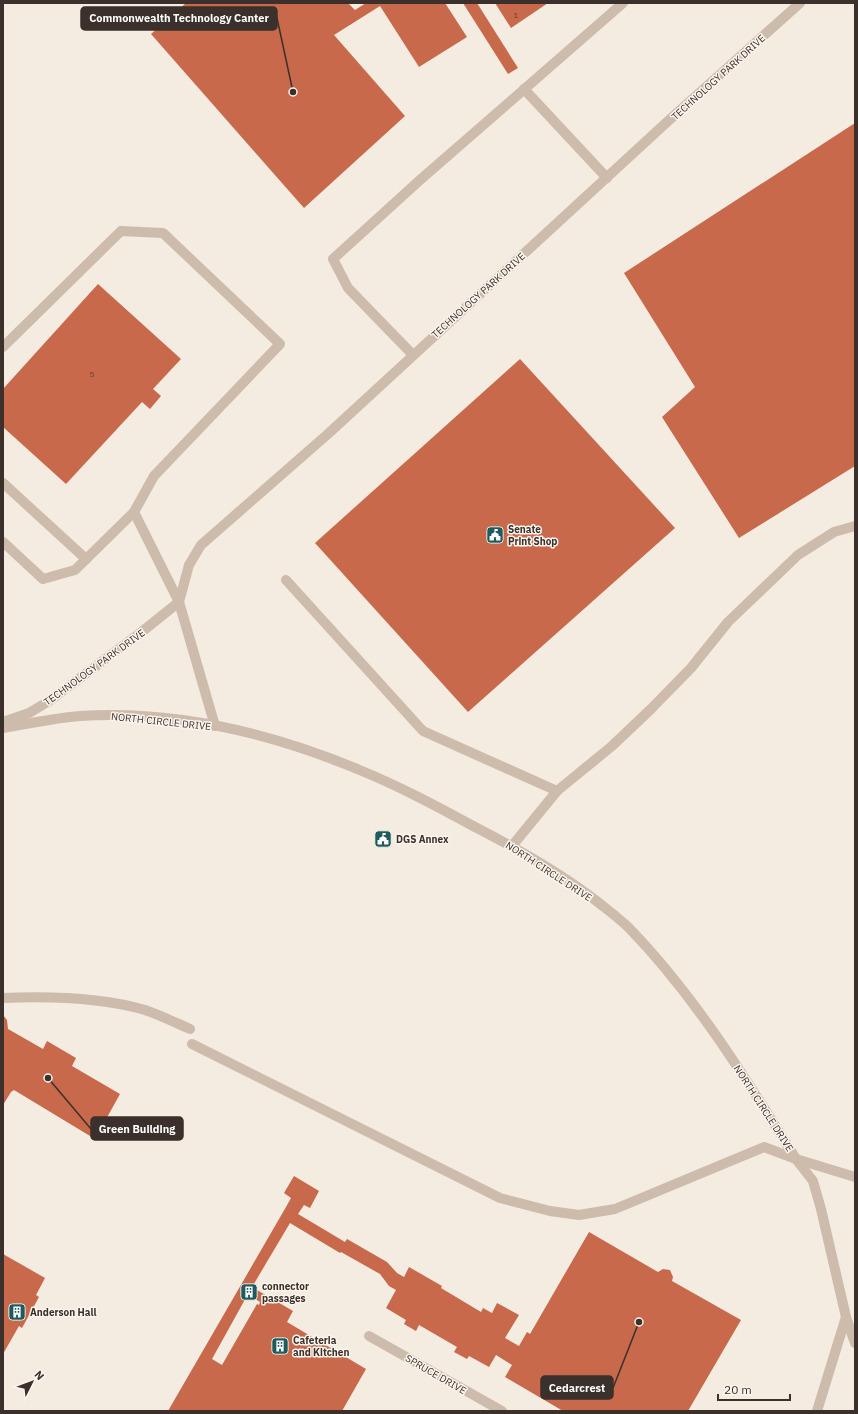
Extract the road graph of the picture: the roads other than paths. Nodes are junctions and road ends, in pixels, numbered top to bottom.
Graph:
1 (623, 3) edge
2 (800, 3) edge
3 (524, 89) junction
4 (607, 178) junction
5 (3, 347) edge
6 (413, 355) junction
7 (3, 483) edge
8 (134, 512) junction
9 (855, 526) edge
10 (3, 542) edge
11 (86, 559) junction
12 (286, 580) dead end
13 (179, 602) junction
14 (3, 722) edge
15 (215, 726) junction
16 (3, 728) edge
17 (557, 791) junction
18 (512, 846) junction
19 (3, 998) edge
20 (190, 1029) dead end
21 (192, 1044) dead end
22 (796, 1159) junction
23 (855, 1177) edge
24 (846, 1317) junction
25 (370, 1336) dead end
26 (855, 1343) edge
27 (502, 1411) edge
28 (817, 1411) edge

1 - 3 street
2 - 4 street, TECHNOLOGY PARK DRIVE
3 - 4 street
3 - 6 street
4 - 6 street, TECHNOLOGY PARK DRIVE
5 - 8 street
6 - 13 street, TECHNOLOGY PARK DRIVE
7 - 11 street
8 - 11 street
8 - 13 street
9 - 17 street
10 - 11 street
12 - 17 street
13 - 14 street, TECHNOLOGY PARK DRIVE
13 - 15 street
15 - 16 street, NORTH CIRCLE DRIVE
15 - 18 street, NORTH CIRCLE DRIVE
17 - 18 street
18 - 22 street, NORTH CIRCLE DRIVE
19 - 20 street
21 - 22 street
22 - 23 street
22 - 24 street, NORTH CIRCLE DRIVE
24 - 26 street, NORTH CIRCLE DRIVE
24 - 28 street
25 - 27 street, SPRUCE DRIVE

